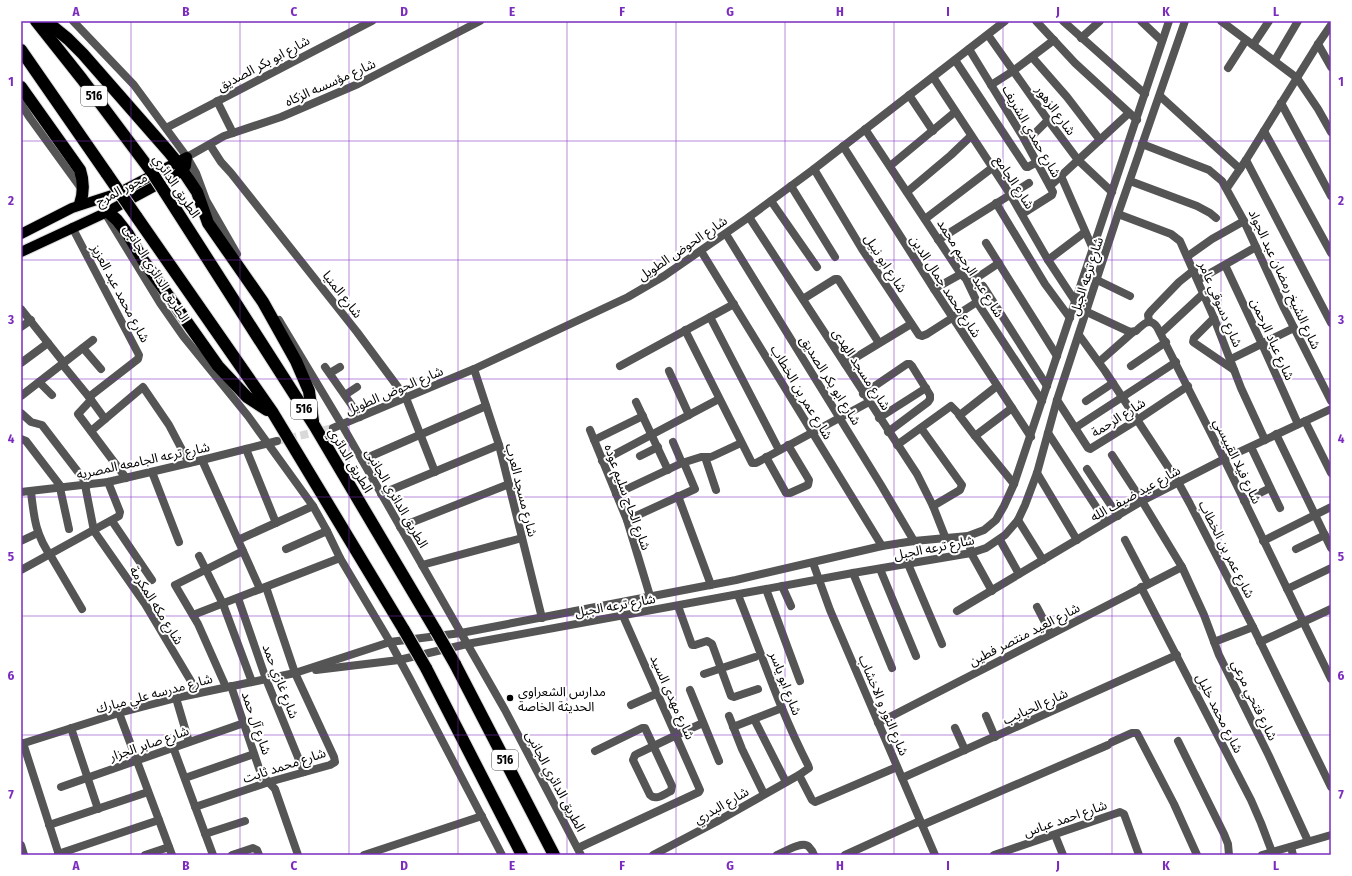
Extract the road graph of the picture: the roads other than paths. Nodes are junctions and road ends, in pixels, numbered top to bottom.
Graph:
1 (36, 21) edge
2 (46, 21) edge
3 (73, 21) edge
4 (372, 21) edge
5 (480, 21) edge
6 (1004, 21) edge
7 (1036, 21) edge
8 (1063, 21) edge
9 (1100, 21) edge
10 (1141, 21) edge
11 (1169, 21) edge
12 (1184, 21) edge
13 (1221, 21) edge
14 (1269, 21) edge
15 (1298, 21) edge
16 (1331, 25) edge
17 (988, 35) junction
18 (1081, 38) junction
19 (1054, 40) junction
20 (1246, 40) junction
21 (1162, 41) junction
22 (1318, 44) junction
23 (1253, 45) junction
24 (969, 49) junction
25 (21, 50) edge
26 (1032, 57) junction
27 (955, 60) junction
28 (1275, 60) junction
29 (1331, 67) edge
30 (1228, 68) dead end
31 (1013, 71) junction
32 (933, 76) junction
33 (1297, 78) junction
34 (991, 85) junction
35 (21, 87) edge
36 (909, 95) junction
37 (1151, 98) junction
38 (217, 101) junction
39 (1281, 103) junction
40 (21, 104) edge
41 (955, 112) junction
42 (1129, 113) junction
43 (25, 119) edge
44 (1048, 120) junction
45 (1137, 120) junction
46 (166, 128) junction
47 (866, 129) junction
48 (933, 131) junction
49 (1264, 131) junction
50 (1331, 132) edge
51 (233, 133) junction
52 (971, 136) junction
53 (1100, 140) junction
54 (1026, 142) junction
55 (210, 144) junction
56 (1142, 144) junction
57 (844, 146) junction
58 (1078, 160) junction
59 (1246, 160) junction
60 (1037, 162) junction
61 (182, 163) junction
62 (890, 166) junction
63 (992, 168) junction
64 (1240, 168) junction
65 (814, 169) junction
66 (1061, 176) junction
67 (1130, 181) junction
68 (1029, 183) dead end
69 (791, 186) junction
70 (1050, 186) junction
71 (1227, 188) junction
72 (83, 192) junction
73 (907, 192) junction
74 (1112, 192) junction
75 (1010, 194) junction
76 (1331, 196) edge
77 (771, 201) junction
78 (996, 203) junction
79 (80, 204) junction
80 (106, 212) junction
81 (1022, 214) junction
82 (1118, 214) junction
83 (749, 217) junction
84 (1216, 218) dead end
85 (925, 219) junction
86 (1244, 221) junction
87 (72, 227) junction
88 (1085, 232) junction
89 (21, 234) edge
90 (726, 234) junction
91 (938, 240) junction
92 (986, 243) dead end
93 (1256, 247) junction
94 (1093, 249) junction
95 (701, 251) junction
96 (21, 252) edge
97 (1043, 252) junction
98 (1331, 253) edge
99 (1188, 256) junction
100 (835, 257) dead end
101 (1032, 260) junction
102 (1048, 260) junction
103 (999, 263) junction
104 (1225, 265) junction
105 (817, 267) dead end
106 (1194, 270) junction
107 (961, 274) junction
108 (1097, 280) junction
109 (1198, 280) junction
110 (968, 283) junction
111 (983, 286) dead end
112 (934, 289) junction
113 (1204, 292) junction
114 (1130, 296) dead end
115 (803, 299) junction
116 (977, 302) junction
117 (1075, 302) junction
118 (734, 304) junction
119 (21, 309) edge
120 (1087, 312) junction
121 (710, 317) junction
122 (952, 318) junction
123 (1070, 318) junction
124 (1214, 318) junction
125 (31, 320) junction
126 (1149, 321) junction
127 (1331, 323) edge
128 (911, 324) junction
129 (21, 327) edge
130 (1294, 328) junction
131 (685, 330) junction
132 (1133, 332) junction
133 (1161, 333) junction
134 (1063, 336) junction
135 (1078, 338) junction
136 (93, 340) dead end
137 (48, 342) junction
138 (1166, 342) junction
139 (878, 344) junction
140 (1262, 344) junction
141 (83, 348) junction
142 (1057, 356) junction
143 (1231, 359) junction
144 (21, 362) edge
145 (1099, 362) junction
146 (1176, 362) junction
147 (63, 364) junction
148 (845, 364) junction
149 (620, 366) dead end
150 (1131, 366) dead end
151 (340, 367) dead end
152 (101, 369) dead end
153 (474, 369) junction
154 (1234, 370) junction
155 (669, 371) dead end
156 (39, 382) junction
157 (1113, 383) junction
158 (997, 386) junction
159 (1047, 386) junction
160 (1188, 386) junction
161 (357, 387) dead end
162 (926, 388) junction
163 (864, 394) junction
164 (345, 395) junction
165 (21, 396) edge
166 (52, 396) dead end
167 (1122, 397) junction
168 (406, 398) junction
169 (90, 399) junction
170 (719, 399) junction
171 (1057, 400) junction
172 (1042, 401) junction
173 (1086, 401) dead end
174 (1331, 401) edge
175 (636, 402) dead end
176 (869, 402) junction
177 (486, 406) junction
178 (1012, 408) junction
179 (1331, 408) edge
180 (21, 413) edge
181 (273, 413) junction
182 (689, 415) junction
183 (959, 415) junction
184 (643, 416) junction
185 (360, 417) junction
186 (840, 418) junction
187 (879, 418) junction
188 (105, 419) junction
189 (1137, 420) junction
190 (1302, 422) junction
191 (314, 425) junction
192 (342, 425) junction
193 (333, 428) tunnel mouth
194 (921, 428) junction
195 (1075, 428) junction
196 (590, 430) dead end
197 (91, 431) junction
198 (888, 432) junction
199 (812, 433) junction
200 (1048, 433) junction
201 (420, 434) junction
202 (1276, 434) junction
203 (652, 435) junction
204 (975, 436) junction
205 (1031, 437) junction
206 (21, 439) edge
207 (594, 440) junction
208 (1265, 440) junction
209 (277, 441) tunnel mouth
210 (673, 442) dead end
211 (268, 443) junction
212 (742, 443) junction
213 (788, 445) junction
214 (897, 445) junction
215 (499, 446) junction
216 (658, 447) junction
217 (1251, 447) junction
218 (246, 449) junction
219 (779, 450) junction
220 (1112, 455) dead end
221 (640, 456) dead end
222 (705, 457) junction
223 (766, 457) junction
224 (1224, 459) junction
225 (202, 460) junction
226 (362, 460) junction
227 (602, 461) junction
228 (189, 463) junction
229 (683, 463) junction
230 (1087, 469) dead end
231 (668, 470) junction
232 (152, 472) junction
233 (435, 472) junction
234 (1037, 473) junction
235 (1331, 473) edge
236 (126, 478) junction
237 (108, 482) junction
238 (1178, 482) junction
239 (508, 484) junction
240 (1014, 484) junction
241 (87, 485) junction
242 (61, 488) junction
243 (1270, 488) junction
244 (716, 490) dead end
245 (21, 492) edge
246 (30, 492) junction
247 (381, 494) junction
248 (616, 494) junction
249 (678, 496) junction
250 (1142, 501) junction
251 (1244, 501) junction
252 (312, 506) junction
253 (933, 506) junction
254 (1331, 507) edge
255 (1280, 508) dead end
256 (1315, 515) junction
257 (1118, 516) junction
258 (627, 520) junction
259 (1018, 520) junction
260 (112, 521) junction
261 (1106, 522) junction
262 (276, 523) junction
263 (400, 526) junction
264 (69, 529) dead end
265 (94, 531) junction
266 (327, 531) junction
267 (38, 533) junction
268 (1325, 535) junction
269 (968, 536) junction
270 (522, 538) junction
271 (946, 539) junction
272 (238, 540) junction
273 (1000, 540) junction
274 (1077, 540) junction
275 (1125, 540) dead end
276 (21, 541) edge
277 (914, 541) junction
278 (1263, 541) junction
279 (179, 542) dead end
280 (882, 546) junction
281 (1331, 548) edge
282 (286, 549) dead end
283 (1296, 549) dead end
284 (242, 551) junction
285 (971, 553) junction
286 (48, 554) junction
287 (199, 556) dead end
288 (340, 558) junction
289 (1042, 560) junction
290 (813, 563) junction
291 (908, 564) junction
292 (422, 565) junction
293 (1182, 568) junction
294 (1331, 568) edge
295 (206, 569) junction
296 (880, 569) junction
297 (21, 570) edge
298 (853, 573) junction
299 (1019, 574) junction
300 (152, 580) dead end
301 (819, 580) junction
302 (711, 585) junction
303 (782, 586) junction
304 (1145, 586) junction
305 (263, 588) junction
306 (766, 589) junction
307 (1287, 589) junction
308 (992, 591) junction
309 (738, 595) junction
310 (650, 596) junction
311 (238, 598) junction
312 (223, 604) junction
313 (678, 606) junction
314 (791, 606) dead end
315 (1037, 607) dead end
316 (82, 609) dead end
317 (1331, 609) edge
318 (957, 611) dead end
319 (193, 615) junction
320 (624, 616) junction
321 (542, 618) junction
322 (1303, 622) junction
323 (1253, 627) junction
324 (461, 633) junction
325 (1051, 634) junction
326 (390, 642) junction
327 (1214, 642) junction
328 (1260, 642) junction
329 (467, 644) junction
330 (942, 644) dead end
331 (1177, 655) junction
332 (916, 656) dead end
333 (755, 657) dead end
334 (399, 660) junction
335 (892, 668) dead end
336 (721, 669) junction
337 (295, 673) junction
338 (704, 674) dead end
339 (266, 679) junction
340 (1331, 679) edge
341 (800, 681) dead end
342 (252, 682) junction
343 (228, 686) junction
344 (758, 689) dead end
345 (690, 690) dead end
346 (198, 693) junction
347 (658, 693) junction
348 (176, 698) junction
349 (631, 705) dead end
350 (782, 708) junction
351 (119, 714) junction
352 (729, 716) dead end
353 (986, 716) dead end
354 (754, 719) junction
355 (244, 723) junction
356 (704, 723) junction
357 (878, 723) junction
358 (733, 727) junction
359 (71, 728) junction
360 (955, 728) dead end
361 (676, 735) junction
362 (995, 737) junction
363 (1178, 741) dead end
364 (189, 742) junction
365 (22, 744) edge
366 (654, 746) junction
367 (173, 747) junction
368 (965, 750) junction
369 (595, 751) dead end
370 (254, 754) junction
371 (136, 760) junction
372 (719, 761) dead end
373 (897, 766) junction
374 (304, 772) junction
375 (799, 775) junction
376 (88, 778) junction
377 (185, 778) junction
378 (902, 778) junction
379 (269, 782) junction
380 (786, 782) junction
381 (61, 787) dead end
382 (1331, 787) edge
383 (148, 792) junction
384 (764, 794) junction
385 (195, 806) junction
386 (98, 809) junction
387 (482, 816) junction
388 (159, 820) junction
389 (245, 820) dead end
390 (921, 823) junction
391 (49, 825) junction
392 (205, 834) junction
393 (1055, 835) junction
394 (1331, 835) edge
395 (1308, 842) junction
396 (21, 845) edge
397 (169, 847) junction
398 (1290, 847) junction
399 (580, 852) edge
400 (1272, 852) junction
401 (856, 853) edge
402 (59, 854) edge
403 (24, 855) edge
404 (145, 855) edge
405 (172, 855) edge
406 (213, 855) edge
407 (232, 855) edge
408 (259, 855) edge
409 (298, 855) edge
410 (364, 855) edge
411 (502, 855) edge
412 (522, 855) edge
413 (554, 855) edge
414 (653, 855) edge
415 (777, 855) edge
416 (814, 855) edge
417 (846, 855) edge
418 (935, 855) edge
419 (994, 855) edge
420 (1063, 855) edge
421 (1139, 855) edge
422 (1197, 855) edge
423 (1229, 855) edge
424 (1262, 855) edge
425 (1293, 855) edge

1 - 191 highway, الطريق الدائري / 516, bridge
2 - 61 highway
3 - 46 street, الطريق الدائري الجانبى
4 - 38 street, شارع ابو بكر الصديق
5 - 51 street, شارع مؤسسه الزكاه
6 - 17 street, شارع الحوض الطويل
7 - 19 street
8 - 18 street
9 - 18 street
10 - 21 street
11 - 21 street, شارع ترعه الجبل
12 - 37 street, شارع ترعه الجبل
13 - 20 street
14 - 23 street
15 - 28 street
16 - 22 street
17 - 24 street, شارع الحوض الطويل
17 - 31 street, شارع الزهور
18 - 37 street
19 - 26 street
19 - 42 street
20 - 23 street
20 - 30 street
21 - 37 street, شارع ترعه الجبل
22 - 29 street
22 - 33 street
23 - 28 street
24 - 27 street, شارع الحوض الطويل
24 - 34 street, شارع حمدي الشريف
25 - 181 highway, 516, bridge
26 - 31 street
26 - 53 street
27 - 32 street, شارع الحوض الطويل
27 - 60 street
28 - 33 street
31 - 34 street
31 - 44 street, شارع الزهور
32 - 36 street, شارع الحوض الطويل
32 - 41 street, شارع الجامع
33 - 39 street
33 - 50 street
34 - 54 street, شارع حمدي الشريف
35 - 72 highway
36 - 47 street, شارع الحوض الطويل
36 - 48 street
37 - 45 street, شارع ترعه الجبل
37 - 56 street, شارع ترعه الجبل
37 - 64 street
38 - 46 street, شارع ابو بكر الصديق
38 - 51 street
39 - 49 street
39 - 76 street
40 - 43 street
41 - 48 street
41 - 52 street, شارع الجامع
42 - 45 street
42 - 53 street
43 - 72 street
44 - 54 street
44 - 58 street, شارع الزهور
45 - 74 street, شارع ترعه الجبل
46 - 61 street, الطريق الدائري الجانبى
47 - 57 street, شارع الحوض الطويل
47 - 62 street, شارع عبد الرحيم محمد
48 - 62 street
49 - 59 street
49 - 98 street
51 - 55 street, شارع مؤسسه الزكاه
52 - 63 street, شارع الجامع
52 - 73 street
53 - 58 street
54 - 60 street, شارع حمدي الشريف
55 - 61 street, شارع مؤسسه الزكاه
55 - 168 street, شارع المنيا
56 - 67 street, شارع ترعه الجبل
56 - 71 street, شارع الشيخ رمضان عبد الجواد
57 - 65 street, شارع الحوض الطويل
57 - 112 street, شارع محمد جمال الدين
58 - 66 street
58 - 74 street, شارع الزهور
59 - 64 street
59 - 127 street
60 - 70 street, شارع حمدي الشريف
61 - 79 main road, محور المرج
61 - 80 main road, محور المرج
61 - 191 highway
61 - 192 street, الطريق الدائري الجانبى
62 - 73 street, شارع عبد الرحيم محمد
63 - 75 street, شارع الجامع
63 - 85 street
64 - 71 street
65 - 69 street, شارع الحوض الطويل
65 - 128 street, شارع ابو نبيل
66 - 70 street
66 - 88 street
67 - 82 street, شارع ترعه الجبل
67 - 84 street
68 - 75 street
69 - 77 street, شارع الحوض الطويل
69 - 100 street
70 - 81 street, شارع حمدي الشريف
71 - 86 street, شارع الشيخ رمضان عبد الجواد
72 - 79 highway
73 - 85 street, شارع عبد الرحيم محمد
74 - 94 street, شارع ترعه الجبل
75 - 78 street
75 - 81 street, شارع الجامع
77 - 83 street, شارع الحوض الطويل
77 - 105 street
78 - 91 street
78 - 101 street
79 - 89 main road, محور المرج
80 - 87 main road, محور المرج
80 - 181 highway
80 - 211 street, الطريق الدائري الجانبى
81 - 97 street, شارع الجامع
82 - 99 street, شارع دسوقي عامر
82 - 108 street, شارع ترعه الجبل
83 - 90 street, شارع الحوض الطويل
83 - 115 street, شارع مسجد الهدى
85 - 91 street, شارع عبد الرحيم محمد
86 - 93 street, شارع الشيخ رمضان عبد الجواد
86 - 99 street
87 - 96 main road, محور المرج
87 - 169 street, شارع محمد عبد العزيز
88 - 94 street
88 - 102 street
90 - 95 street, شارع الحوض الطويل
90 - 186 street, شارع ابو بكر الصديق
91 - 107 street, شارع عبد الرحيم محمد
92 - 103 street
93 - 104 street
93 - 130 street, شارع الشيخ رمضان عبد الجواد
94 - 117 street, شارع ترعه الجبل
95 - 118 street, شارع عمر بن الخطاب
95 - 153 street, شارع الحوض الطويل
97 - 101 street
97 - 102 street, شارع الجامع
99 - 106 street, شارع دسوقي عامر
101 - 123 street
102 - 117 street, شارع الجامع
103 - 110 street
103 - 142 street
104 - 109 street
104 - 140 street, شارع عباد الرحمن
106 - 109 street, شارع دسوقي عامر
106 - 126 street
107 - 110 street, شارع عبد الرحيم محمد
107 - 112 street
108 - 114 street
108 - 120 street, شارع ترعه الجبل
109 - 113 street, شارع دسوقي عامر
110 - 116 street, شارع عبد الرحيم محمد
111 - 159 street
112 - 122 street, شارع محمد جمال الدين
113 - 124 street, شارع دسوقي عامر
113 - 133 street
115 - 139 street
115 - 148 street, شارع مسجد الهدى
116 - 122 street
116 - 172 street, شارع عبد الرحيم محمد
117 - 123 street, شارع ترعه الجبل
118 - 121 street
118 - 199 street, شارع عمر بن الخطاب
119 - 125 street
120 - 132 street
120 - 135 street, شارع ترعه الجبل
121 - 131 street
121 - 219 street
122 - 128 street, شارع ابو نبيل
122 - 158 street, شارع محمد جمال الدين
123 - 134 street, شارع ترعه الجبل
124 - 143 street, شارع دسوقي عامر
124 - 154 street
125 - 129 street
125 - 137 street
126 - 132 street
126 - 133 street, شارع فيلا القبيسي
128 - 139 street
130 - 140 street
130 - 174 street, شارع الشيخ رمضان عبد الجواد
131 - 149 street
131 - 170 street
132 - 145 street
133 - 138 street, شارع فيلا القبيسي
134 - 135 street
134 - 142 street, شارع ترعه الجبل
135 - 145 street, شارع عمر بن الخطاب
135 - 171 street, شارع ترعه الجبل
136 - 141 street
137 - 144 street
137 - 147 street
138 - 146 street, شارع فيلا القبيسي
138 - 150 street
139 - 148 street
140 - 143 street
140 - 190 street, شارع عباد الرحمن
141 - 147 street
141 - 152 street
142 - 159 street, شارع ترعه الجبل
143 - 154 street, شارع دسوقي عامر
145 - 157 street, شارع عمر بن الخطاب
146 - 160 street, شارع فيلا القبيسي
146 - 167 street
147 - 156 street
147 - 169 street
148 - 163 street, شارع مسجد الهدى
151 - 164 street
153 - 168 street, شارع الحوض الطويل
153 - 177 street, شارع مسجد العرب
154 - 208 street, شارع دسوقي عامر
155 - 182 street
156 - 165 street
156 - 166 street
157 - 167 street, شارع عمر بن الخطاب
157 - 173 street
158 - 178 street, شارع محمد جمال الدين
158 - 183 street
159 - 172 street, شارع ترعه الجبل
160 - 189 street, شارع الرحمة
160 - 224 street, شارع فيلا القبيسي
161 - 164 street
162 - 163 street
162 - 187 street
162 - 198 street
163 - 176 street, شارع مسجد الهدى
164 - 185 street
167 - 189 street, شارع عمر بن الخطاب
167 - 195 street
168 - 185 street, شارع الحوض الطويل
168 - 201 street, شارع المنيا
169 - 188 street
169 - 197 street, شارع محمد عبد العزيز
170 - 182 street
170 - 212 street
171 - 195 street, شارع الرحمة
171 - 200 street, شارع ترعه الجبل
172 - 205 street, شارع ترعه الجبل
175 - 184 street
176 - 186 street
176 - 187 street, شارع مسجد الهدى
177 - 201 street
177 - 215 street, شارع مسجد العرب
178 - 204 street
178 - 205 street, شارع محمد جمال الدين
179 - 190 street, شارع عيد ضيف الله
180 - 241 street
181 - 412 highway, 516, bridge
182 - 203 street
183 - 194 street
183 - 204 street
184 - 203 street
184 - 207 street
185 - 192 street, شارع الحوض الطويل
186 - 199 street
186 - 277 street, شارع ابو بكر الصديق
187 - 198 street, شارع مسجد الهدى
188 - 197 street
188 - 228 street
189 - 195 street, شارع الرحمة
189 - 238 street, شارع عمر بن الخطاب
190 - 202 street, شارع عيد ضيف الله
190 - 235 street, شارع عباد الرحمن
191 - 413 highway, الطريق الدائري / 516, bridge
192 - 193 street, شارع الحوض الطويل
192 - 226 street, الطريق الدائري الجانبى
194 - 214 street
194 - 253 street
196 - 207 street, شارع الحاج سليم عوده
197 - 236 street
198 - 214 street, شارع مسجد الهدى
199 - 213 street
199 - 280 street, شارع عمر بن الخطاب
200 - 234 street, شارع ترعه الجبل
200 - 261 street
201 - 226 street
201 - 233 street, شارع المنيا
202 - 208 street, شارع عيد ضيف الله
202 - 256 street
203 - 216 street
203 - 227 street
204 - 240 street
205 - 240 street, شارع ترعه الجبل
206 - 242 street
207 - 227 street, شارع الحاج سليم عوده
208 - 217 street, شارع عيد ضيف الله
209 - 211 street
210 - 229 street
211 - 218 street, شارع ترعه الجامعه المصريه
211 - 252 street, الطريق الدائري الجانبى
212 - 222 street
212 - 223 street
213 - 219 street
213 - 223 street
214 - 253 street, شارع مسجد الهدى
215 - 233 street
215 - 239 street, شارع مسجد العرب
216 - 221 street
216 - 231 street
217 - 224 street, شارع عيد ضيف الله
217 - 243 street
218 - 225 street, شارع ترعه الجامعه المصريه
218 - 262 street
219 - 223 street
220 - 250 street, شارع فتحي مرعي
222 - 229 street
222 - 244 street
224 - 238 street, شارع عيد ضيف الله
224 - 251 street, شارع فيلا القبيسي
225 - 228 street, شارع ترعه الجامعه المصريه
225 - 272 street
226 - 247 street, الطريق الدائري الجانبى
227 - 248 street, شارع الحاج سليم عوده
228 - 232 street, شارع ترعه الجامعه المصريه
229 - 231 street
229 - 249 street
230 - 257 street
231 - 248 street
232 - 236 street, شارع ترعه الجامعه المصريه
232 - 279 street
233 - 247 street
234 - 259 street, شارع ترعه الجبل
234 - 274 street
236 - 237 street, شارع ترعه الجامعه المصريه
237 - 241 street, شارع ترعه الجامعه المصريه
237 - 260 street
238 - 250 street, شارع عيد ضيف الله
238 - 323 street, شارع عمر بن الخطاب
239 - 263 street
239 - 270 street, شارع مسجد العرب
240 - 269 street, شارع ترعه الجبل
241 - 242 street, شارع ترعه الجامعه المصريه
241 - 265 street
242 - 246 street, شارع ترعه الجامعه المصريه
242 - 264 street
243 - 251 street
243 - 255 street
245 - 246 street, شارع ترعه الجامعه المصريه
246 - 267 street
247 - 263 street, الطريق الدائري الجانبى
248 - 258 street, شارع الحاج سليم عوده
249 - 258 street
249 - 302 street
250 - 257 street, شارع عيد ضيف الله
250 - 293 street, شارع فتحي مرعي
251 - 278 street, شارع فيلا القبيسي
252 - 262 street
252 - 266 street, الطريق الدائري الجانبى
253 - 271 street, شارع مسجد الهدى
254 - 256 street
256 - 268 street
256 - 278 street
257 - 261 street, شارع عيد ضيف الله
258 - 310 street, شارع الحاج سليم عوده
259 - 273 street, شارع ترعه الجبل
259 - 289 street
260 - 265 street
260 - 300 street
261 - 274 street, شارع عيد ضيف الله
262 - 272 street
263 - 292 street, الطريق الدائري الجانبى
265 - 286 street
265 - 346 street, شارع مكه المكرمة
266 - 282 street
266 - 288 street, الطريق الدائري الجانبى
267 - 276 street
267 - 286 street
268 - 281 street
268 - 283 street
269 - 271 street, شارع ترعه الجبل
269 - 285 street
270 - 292 street
270 - 321 street, شارع مسجد العرب
271 - 277 street, شارع ترعه الجبل
272 - 284 street
273 - 285 street, شارع ترعه الجبل
273 - 299 street
274 - 289 street, شارع عيد ضيف الله
275 - 304 street, شارع محمد خليل
277 - 280 street, شارع ترعه الجبل
278 - 307 street, شارع فيلا القبيسي
280 - 290 street, شارع ترعه الجبل
284 - 295 street
284 - 305 street
285 - 291 street, شارع ترعه الجبل
285 - 308 street
286 - 297 street
286 - 316 street
287 - 295 street
288 - 305 street
288 - 326 street, الطريق الدائري الجانبى
289 - 299 street, شارع عيد ضيف الله
290 - 301 street, شارع النور و الاخشاب
290 - 302 street, شارع ترعه الجبل
291 - 296 street, شارع ترعه الجبل
291 - 330 street
292 - 324 street, الطريق الدائري الجانبى
293 - 304 street, شارع العيد منتصر فطين
293 - 327 street, شارع فتحي مرعي
294 - 307 street
295 - 312 street
295 - 319 street, شارع آل حمد
296 - 298 street, شارع ترعه الجبل
296 - 332 street
298 - 301 street, شارع ترعه الجبل
298 - 335 street
299 - 308 street, شارع عيد ضيف الله
301 - 303 street, شارع ترعه الجبل
301 - 357 street, شارع النور و الاخشاب
302 - 310 street, شارع ترعه الجبل
303 - 306 street, شارع ترعه الجبل
303 - 314 street
304 - 325 street, شارع العيد منتصر فطين
304 - 331 street, شارع محمد خليل
305 - 311 street
305 - 337 street
306 - 309 street, شارع ترعه الجبل
306 - 341 street
307 - 322 street, شارع فيلا القبيسي
308 - 318 street, شارع عيد ضيف الله
309 - 313 street, شارع ترعه الجبل
309 - 350 street, شارع ابو ياسر
310 - 321 street, شارع ترعه الجبل
311 - 312 street
311 - 339 street, شارع غازي حمد
312 - 319 street
312 - 342 street
313 - 320 street, شارع ترعه الجبل
313 - 336 street
315 - 325 street
317 - 322 street
319 - 343 street, شارع آل حمد
320 - 329 street, شارع ترعه الجبل
320 - 347 street, شارع مهدى السيد
321 - 324 street, شارع ترعه الجبل
322 - 328 street
322 - 340 street, شارع فيلا القبيسي
323 - 327 street
323 - 328 street, شارع عمر بن الخطاب
324 - 326 street, شارع مدرسه علي مبارك
324 - 329 street, الطريق الدائري الجانبى
325 - 357 street, شارع العيد منتصر فطين
326 - 334 street, الطريق الدائري الجانبى
326 - 337 street, شارع مدرسه علي مبارك
327 - 395 street, شارع فتحي مرعي
328 - 382 street, شارع عمر بن الخطاب
329 - 334 street, شارع مدرسه علي مبارك
329 - 399 street, الطريق الدائري الجانبى
331 - 362 street, شارع الحبايب
331 - 400 street, شارع محمد خليل
333 - 336 street
334 - 337 street, شارع مدرسه علي مبارك
334 - 387 street, الطريق الدائري الجانبى
336 - 338 street
336 - 344 street
337 - 339 street, شارع مدرسه علي مبارك
337 - 374 street, شارع محمد ثابت
339 - 342 street, شارع مدرسه علي مبارك
339 - 374 street, شارع غازي حمد
342 - 343 street, شارع مدرسه علي مبارك
343 - 346 street, شارع مدرسه علي مبارك
343 - 355 street, شارع آل حمد
345 - 356 street
346 - 348 street, شارع مدرسه علي مبارك
347 - 349 street
347 - 361 street, شارع مهدى السيد
348 - 351 street, شارع مدرسه علي مبارك
348 - 364 street
350 - 354 street
350 - 375 street, شارع ابو ياسر
351 - 359 street, شارع مدرسه علي مبارك
351 - 371 street
352 - 358 street
353 - 362 street
354 - 358 street
354 - 380 street
355 - 364 street, شارع صابر الجزار
355 - 370 street, شارع آل حمد
356 - 361 street
356 - 372 street
357 - 373 street, شارع النور و الاخشاب
358 - 384 street
359 - 365 street, شارع مدرسه علي مبارك
359 - 376 street
360 - 368 street
361 - 366 street
361 - 399 street, شارع مهدى السيد
362 - 368 street, شارع الحبايب
363 - 423 street
364 - 367 street, شارع صابر الجزار
365 - 391 street
366 - 366 street
366 - 369 street
367 - 371 street, شارع صابر الجزار
367 - 377 street
368 - 378 street, شارع الحبايب
370 - 377 street
370 - 379 street, شارع آل حمد
371 - 376 street, شارع صابر الجزار
371 - 383 street
373 - 375 street
373 - 378 street, شارع النور و الاخشاب
374 - 379 street, شارع محمد ثابت
375 - 380 street, شارع البدري
376 - 381 street, شارع صابر الجزار
376 - 386 street
377 - 385 street
378 - 390 street, شارع النور و الاخشاب
379 - 385 street, شارع محمد ثابت
379 - 409 street, شارع آل حمد
380 - 384 street, شارع البدري
383 - 386 street
383 - 388 street
384 - 414 street, شارع البدري
385 - 392 street
386 - 391 street
387 - 410 street
387 - 411 street, الطريق الدائري الجانبى
388 - 397 street
388 - 402 street
389 - 392 street
390 - 401 street
390 - 418 street, شارع النور و الاخشاب
390 - 422 street
391 - 402 street
392 - 406 street
393 - 419 street, شارع احمد عباس
393 - 420 street
393 - 421 street, شارع احمد عباس
394 - 395 street
395 - 398 street
396 - 403 street
397 - 404 street
397 - 405 street
398 - 400 street
398 - 425 street
400 - 424 street
401 - 417 street
407 - 408 street
415 - 416 street

